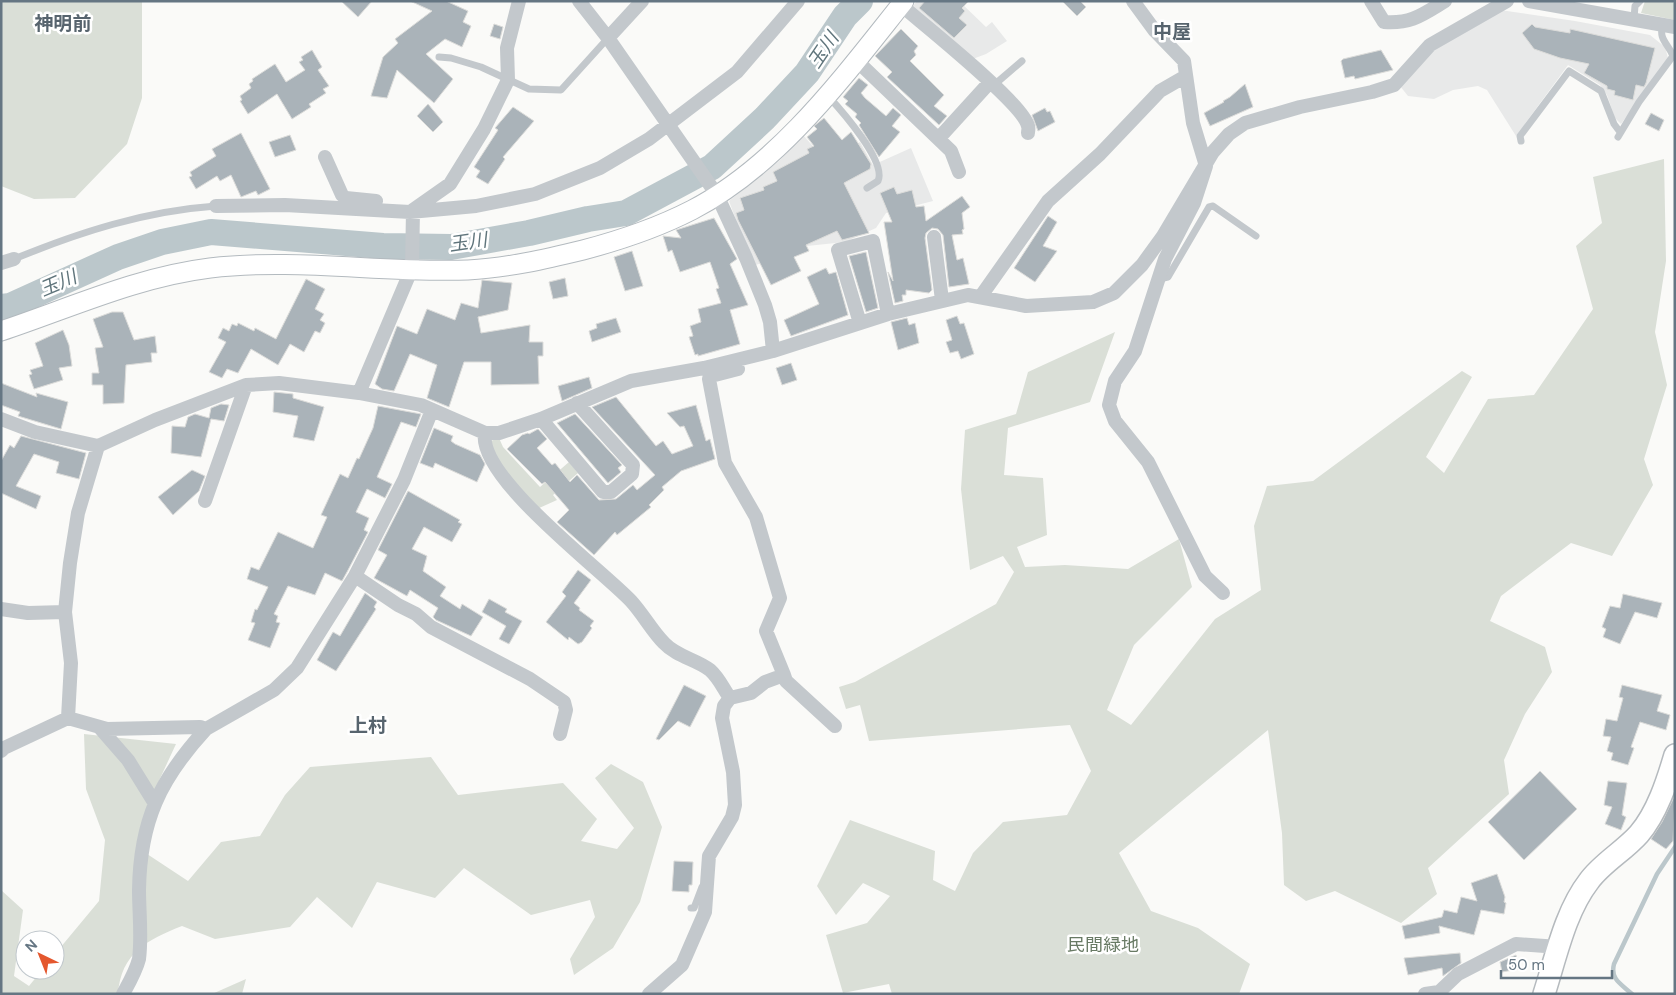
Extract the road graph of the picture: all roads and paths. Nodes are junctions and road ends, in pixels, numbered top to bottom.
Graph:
1 (519, 1) edge
2 (579, 1) edge
3 (642, 1) edge
4 (798, 1) edge
5 (1132, 1) edge
6 (1371, 1) edge
7 (1445, 1) edge
8 (1507, 1) edge
9 (1529, 1) edge
10 (1640, 1) edge
11 (902, 3) edge
12 (1634, 18) junction
13 (1669, 26) edge
14 (608, 38) junction
15 (439, 57) dead end
16 (856, 60) junction
17 (1022, 61) dead end
18 (1186, 76) junction
19 (508, 80) junction
20 (992, 83) junction
21 (826, 95) junction
22 (670, 128) junction
23 (1028, 133) dead end
24 (939, 138) junction
25 (1521, 141) dead end
26 (325, 157) dead end
27 (1206, 166) junction
28 (959, 172) dead end
29 (867, 188) dead end
30 (714, 192) junction
31 (216, 206) joint
32 (413, 214) junction
33 (1256, 236) dead end
34 (934, 237) dead end
35 (8, 261) edge
36 (412, 264) junction
37 (1159, 279) junction
38 (981, 296) junction
39 (942, 300) junction
40 (888, 314) junction
41 (860, 324) junction
42 (1, 331) edge
43 (773, 351) junction
44 (751, 357) junction
45 (246, 385) junction
46 (359, 393) junction
47 (577, 403) junction
48 (432, 410) junction
49 (1, 419) edge
50 (541, 419) junction
51 (485, 433) junction
52 (98, 446) junction
53 (205, 501) dead end
54 (356, 576) junction
55 (1223, 593) dead end
56 (1, 608) edge
57 (65, 612) junction
58 (784, 675) junction
59 (730, 698) junction
60 (68, 718) junction
61 (836, 726) dead end
62 (100, 728) junction
63 (206, 729) junction
64 (560, 734) dead end
65 (1, 751) edge
66 (1675, 755) edge
67 (154, 802) junction
68 (707, 884) junction
69 (691, 908) dead end
70 (1559, 946) junction
71 (123, 994) edge
72 (649, 994) edge
73 (1424, 994) edge
74 (1544, 994) edge

1 - 19 street
2 - 14 street
3 - 14 street
4 - 22 street
5 - 18 street
6 - 7 street
8 - 27 street
9 - 12 street
10 - 12 lane
11 - 16 street
11 - 20 street
12 - 13 street
13 - 25 lane
14 - 19 lane
14 - 22 street
15 - 19 lane
16 - 21 street
16 - 24 street
17 - 20 lane
18 - 27 street
18 - 38 street
19 - 32 street
20 - 23 street
20 - 24 street
21 - 29 lane
21 - 30 street
22 - 30 street
22 - 32 street
24 - 28 street
26 - 32 street
27 - 37 street
27 - 38 street
30 - 36 street
30 - 43 street
31 - 32 street
31 - 35 lane
32 - 36 street
33 - 37 lane
34 - 39 street
36 - 42 street
36 - 46 street
37 - 55 street
38 - 39 street
39 - 40 street
40 - 41 street
40 - 41 street
41 - 43 street
43 - 44 street
44 - 47 street
44 - 58 street
45 - 46 street
45 - 52 street
45 - 53 street
46 - 48 street
47 - 50 street
47 - 50 street
48 - 51 street
48 - 54 street
49 - 52 street
50 - 51 street
51 - 59 street
52 - 57 street
54 - 63 street
54 - 64 street
56 - 57 street
57 - 60 street
58 - 59 street
58 - 61 street
59 - 68 street
60 - 62 street
60 - 65 street
62 - 63 street
62 - 67 street
63 - 67 street
66 - 70 main road
67 - 71 street
68 - 69 lane
68 - 72 street
70 - 73 street
70 - 74 main road

